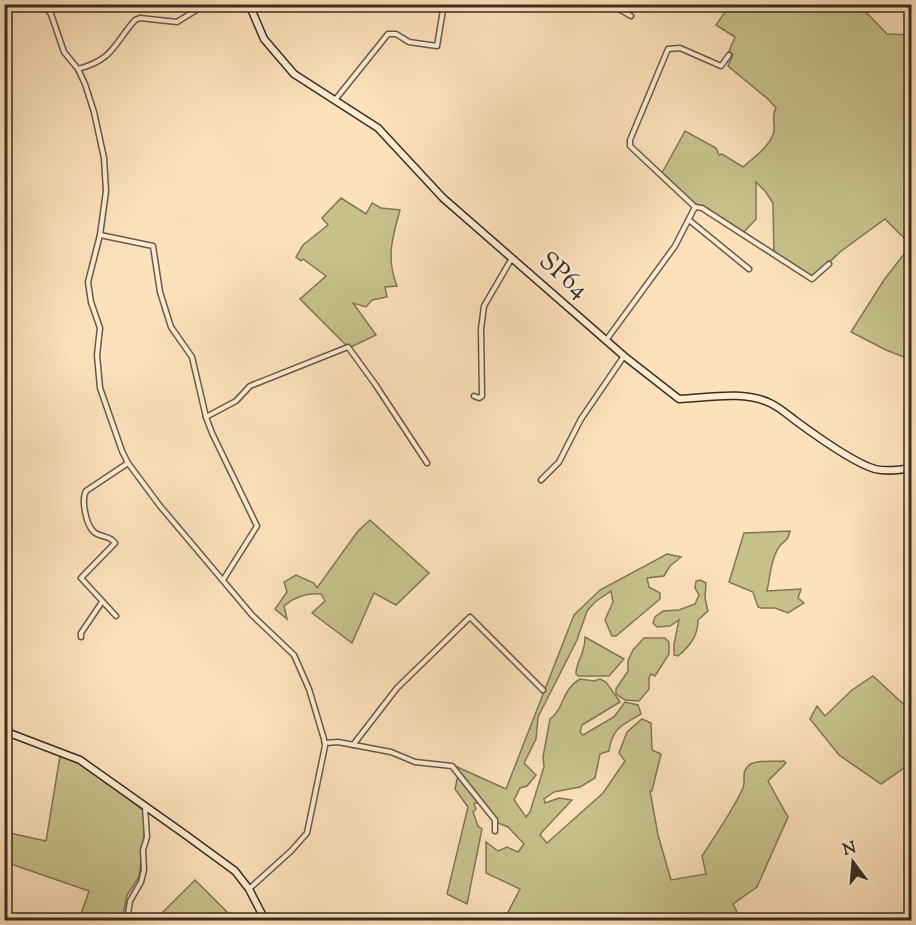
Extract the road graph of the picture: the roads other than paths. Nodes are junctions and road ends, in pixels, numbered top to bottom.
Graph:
1 (42, 4) edge
2 (206, 4) edge
3 (249, 4) edge
4 (444, 4) edge
5 (610, 4) edge
6 (632, 16) dead end
7 (729, 55) dead end
8 (78, 69) junction
9 (335, 100) junction
10 (694, 207) junction
11 (688, 220) junction
12 (100, 235) junction
13 (512, 258) junction
14 (829, 264) dead end
15 (749, 269) dead end
16 (607, 339) junction
17 (624, 356) junction
18 (474, 396) dead end
19 (206, 417) junction
20 (128, 463) junction
21 (427, 463) dead end
22 (912, 468) edge
23 (541, 480) dead end
24 (223, 579) junction
25 (102, 602) junction
26 (116, 616) dead end
27 (81, 637) dead end
28 (543, 690) dead end
29 (4, 730) edge
30 (325, 743) junction
31 (353, 745) junction
32 (145, 807) junction
33 (495, 831) dead end
34 (249, 889) junction
35 (127, 921) edge
36 (265, 921) edge

1 - 8 street
2 - 8 street
3 - 9 street, SP64 / SP64
4 - 9 street
5 - 6 street
7 - 10 street
8 - 12 street
9 - 13 street, SP64 / SP64
10 - 11 street
10 - 14 street
11 - 15 street
11 - 16 street
12 - 19 street
12 - 20 street
13 - 16 street, SP64 / SP64
13 - 18 street
16 - 17 street, SP64 / SP64
17 - 22 street, SP64 / SP64
17 - 23 street
19 - 21 street
19 - 24 street
20 - 24 street
20 - 25 street
24 - 30 street
25 - 26 street
25 - 27 street
28 - 31 street
29 - 32 street
30 - 31 street
30 - 34 street
31 - 33 street
32 - 34 street
32 - 35 street
34 - 36 street

